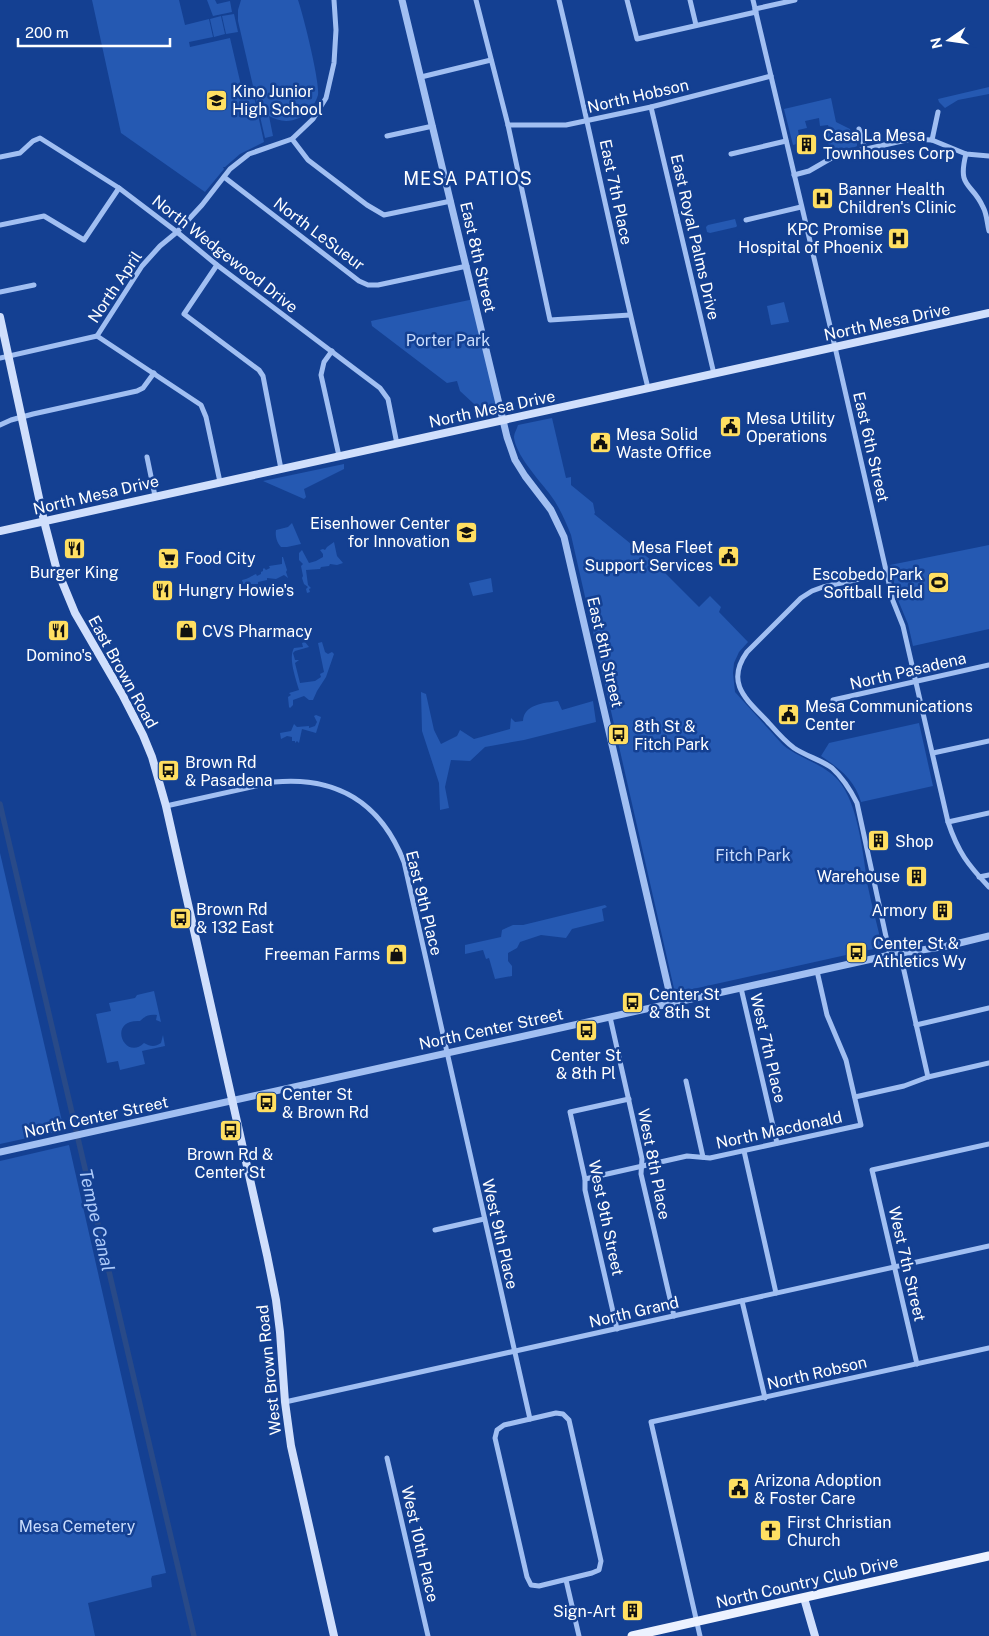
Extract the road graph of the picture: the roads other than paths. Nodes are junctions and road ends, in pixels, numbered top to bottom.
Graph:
1 (334, 0) edge
2 (402, 0) edge
3 (476, 0) edge
4 (560, 0) edge
5 (628, 0) edge
6 (690, 0) edge
7 (753, 0) edge
8 (795, 0) edge
9 (756, 10) junction
10 (696, 25) junction
11 (491, 60) junction
12 (772, 76) junction
13 (421, 77) junction
14 (651, 106) junction
15 (938, 112) dead end
16 (588, 120) junction
17 (508, 125) junction
18 (433, 126) junction
19 (859, 129) dead end
20 (387, 136) dead end
21 (292, 139) junction
22 (932, 140) junction
23 (786, 141) junction
24 (864, 149) junction
25 (731, 154) dead end
26 (966, 154) junction
27 (989, 156) edge
28 (0, 157) edge
29 (794, 175) junction
30 (224, 177) junction
31 (119, 188) junction
32 (451, 201) junction
33 (801, 207) junction
34 (746, 220) dead end
35 (0, 225) edge
36 (989, 231) edge
37 (177, 232) junction
38 (217, 266) junction
39 (466, 266) junction
40 (34, 285) dead end
41 (0, 292) edge
42 (989, 313) edge
43 (630, 315) junction
44 (0, 317) edge
45 (97, 336) junction
46 (835, 347) junction
47 (332, 351) junction
48 (9, 357) junction
49 (0, 358) edge
50 (154, 373) junction
51 (714, 374) junction
52 (648, 388) junction
53 (22, 417) junction
54 (503, 421) junction
55 (0, 425) edge
56 (398, 444) junction
57 (340, 456) junction
58 (146, 457) dead end
59 (281, 469) junction
60 (220, 482) junction
61 (155, 496) junction
62 (44, 521) junction
63 (0, 530) edge
64 (887, 573) junction
65 (989, 665) edge
66 (916, 682) junction
67 (833, 700) dead end
68 (989, 741) edge
69 (933, 754) junction
70 (166, 806) junction
71 (989, 813) edge
72 (948, 822) junction
73 (989, 875) edge
74 (979, 877) junction
75 (989, 887) edge
76 (989, 936) edge
77 (900, 953) junction
78 (890, 955) junction
79 (817, 971) junction
80 (742, 988) junction
81 (672, 1004) junction
82 (989, 1008) edge
83 (610, 1017) junction
84 (916, 1025) junction
85 (446, 1054) junction
86 (989, 1063) edge
87 (928, 1077) junction
88 (686, 1081) dead end
89 (855, 1097) junction
90 (629, 1099) junction
91 (232, 1100) junction
92 (777, 1144) junction
93 (989, 1144) edge
94 (744, 1151) junction
95 (0, 1152) edge
96 (703, 1157) junction
97 (642, 1166) junction
98 (585, 1179) junction
99 (484, 1219) junction
100 (435, 1230) dead end
101 (989, 1246) edge
102 (895, 1267) junction
103 (776, 1293) junction
104 (742, 1301) junction
105 (674, 1316) junction
106 (617, 1329) junction
107 (989, 1348) edge
108 (514, 1351) junction
109 (917, 1364) junction
110 (765, 1398) junction
111 (285, 1402) junction
112 (530, 1419) junction
113 (387, 1458) dead end
114 (989, 1556) edge
115 (566, 1580) junction
116 (804, 1598) junction
117 (696, 1622) junction
118 (334, 1636) edge
119 (428, 1636) edge
120 (579, 1636) edge
121 (632, 1636) edge
122 (700, 1636) edge
123 (815, 1636) edge

1 - 21 street
2 - 13 street, East 8th Street
3 - 11 street
4 - 16 street, East 7th Place
5 - 10 street
6 - 10 street
7 - 9 street, East 6th Street
8 - 9 street
9 - 10 street
9 - 12 street, East 6th Street
11 - 13 street
11 - 17 street
12 - 14 street, North Hobson
12 - 23 street, East 6th Street
13 - 18 street, East 8th Street
14 - 16 street, North Hobson
14 - 51 street, East Royal Palms Drive
15 - 22 street
16 - 17 street, North Hobson
16 - 43 street, East 7th Place
17 - 43 street
18 - 20 street
18 - 32 street, East 8th Street
19 - 24 street
21 - 30 street, North April
21 - 32 street
22 - 24 street
22 - 26 street
23 - 25 street
23 - 29 street, East 6th Street
24 - 29 street
26 - 27 street
26 - 36 street
28 - 31 street, North Wedgewood Drive
29 - 33 street, East 6th Street
30 - 37 street, North April
30 - 39 street, North LeSueur
31 - 35 street
31 - 37 street, North Wedgewood Drive
32 - 39 street, East 8th Street
33 - 34 street
33 - 46 street, East 6th Street
37 - 38 street, North Wedgewood Drive
37 - 45 street, North April
38 - 47 street, North Wedgewood Drive
38 - 59 street
39 - 54 street, East 8th Street
40 - 41 street
42 - 46 main road, North Mesa Drive
43 - 52 street, East 7th Place
44 - 48 main road, East Brown Road
45 - 48 street, North April
45 - 50 street
46 - 51 main road, North Mesa Drive
46 - 64 street, East 6th Street
47 - 56 street, North Wedgewood Drive
47 - 57 street
48 - 49 street, North April
48 - 53 main road, East Brown Road
50 - 53 street
50 - 60 street
51 - 52 main road, North Mesa Drive
52 - 54 main road, North Mesa Drive
53 - 55 street
53 - 62 main road, East Brown Road
54 - 56 main road, North Mesa Drive
54 - 81 street, East 8th Street
56 - 57 main road, North Mesa Drive
57 - 59 main road, North Mesa Drive
58 - 61 street
59 - 60 main road, North Mesa Drive
60 - 61 main road, North Mesa Drive
61 - 62 main road, North Mesa Drive
62 - 63 main road, North Mesa Drive
62 - 70 main road, East Brown Road
64 - 66 street, East 6th Street
64 - 78 street
65 - 66 street, North Pasadena
66 - 67 street, North Pasadena
66 - 69 street, East 6th Street
68 - 69 street
69 - 72 street, East 6th Street
70 - 85 street, East 9th Place
70 - 91 main road, East Brown Road
71 - 72 street
72 - 74 street, East 6th Street
73 - 74 street
74 - 75 street, East 6th Street
76 - 77 street, North Center Street
77 - 78 street, North Center Street
77 - 84 street
78 - 79 street, North Center Street
79 - 80 street, North Center Street
79 - 89 street
80 - 81 street, North Center Street
80 - 92 street, West 7th Place
81 - 83 street, North Center Street
82 - 84 street
83 - 85 street, North Center Street
83 - 90 street, West 8th Place
84 - 87 street
85 - 91 street, North Center Street
85 - 99 street, West 9th Place
86 - 87 street
87 - 89 street
88 - 96 street
89 - 92 street, North Macdonald
90 - 97 street, West 8th Place
90 - 98 street, West 9th Street
91 - 95 street, North Center Street
91 - 111 main road, West Brown Road
92 - 94 street, North Macdonald
93 - 102 street, West 7th Street
94 - 96 street, North Macdonald
94 - 103 street
96 - 97 street, North Macdonald
97 - 98 street, North Macdonald
97 - 105 street, West 8th Place
98 - 106 street, West 9th Street
99 - 100 street
99 - 108 street, West 9th Place
101 - 102 street, North Grand
102 - 103 street, North Grand
102 - 109 street, West 7th Street
103 - 104 street, North Grand
104 - 105 street, North Grand
104 - 110 street
105 - 106 street, North Grand
106 - 108 street, North Grand
107 - 109 street, North Robson
108 - 111 street, North Grand
108 - 112 street, West 9th Place
109 - 110 street, North Robson
110 - 117 street, North Robson
111 - 118 main road, West Brown Road
112 - 115 street
112 - 115 street
113 - 119 street, West 10th Place
114 - 116 main road, North Country Club Drive
115 - 120 street
116 - 117 main road, North Country Club Drive
116 - 123 main road
117 - 121 main road, North Country Club Drive
117 - 122 street

